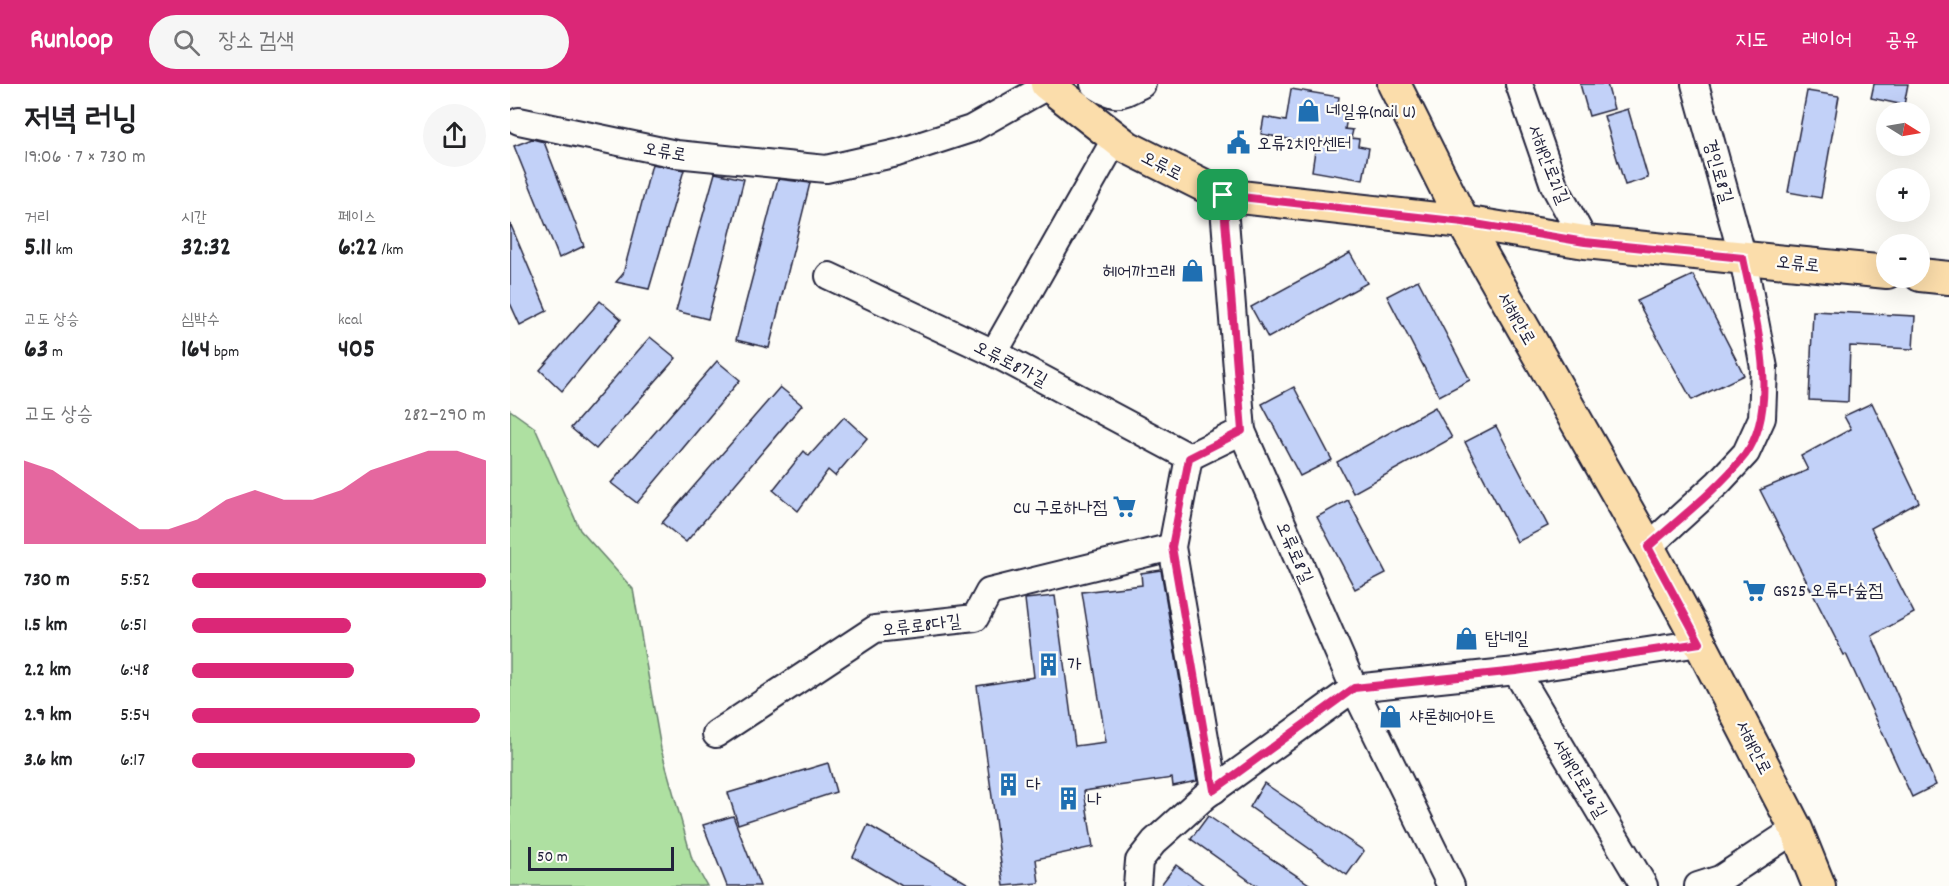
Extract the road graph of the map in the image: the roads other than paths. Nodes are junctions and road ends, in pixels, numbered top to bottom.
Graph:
1 (1094, 84) edge
2 (1142, 84) edge
3 (1394, 84) edge
4 (1519, 84) edge
5 (1695, 84) edge
6 (1048, 85) edge
7 (519, 121) dead end
8 (1116, 138) junction
9 (1223, 195) junction
10 (1463, 222) junction
11 (1585, 242) junction
12 (1743, 258) junction
13 (1876, 271) edge
14 (829, 276) dead end
15 (1930, 276) edge
16 (1949, 278) edge
17 (994, 353) junction
18 (1242, 431) junction
19 (1189, 458) junction
20 (1172, 547) junction
21 (1648, 547) junction
22 (1700, 643) junction
23 (1516, 671) junction
24 (1354, 688) junction
25 (716, 734) dead end
26 (1214, 790) junction
27 (1796, 829) junction
28 (1137, 886) edge
29 (1451, 886) edge
30 (1644, 886) edge
31 (1698, 886) edge
32 (1819, 886) edge

1 - 2 street
3 - 10 main road, 서해안로
4 - 11 street, 서해안로21길
5 - 12 street, 경인로8길
6 - 7 street, 오류로
6 - 8 main road, 오류로
8 - 9 main road, 오류로
8 - 17 street
9 - 10 main road, 오류로
9 - 18 street, 오류로8길
10 - 11 main road, 오류로
10 - 21 main road, 서해안로
11 - 12 main road, 오류로
12 - 13 main road, 오류로
12 - 21 street
14 - 17 street, 오류로8가길
15 - 16 main road
17 - 19 street, 오류로8가길
18 - 19 street
18 - 24 street, 오류로8길
19 - 20 street
20 - 25 street, 오류로8다길
20 - 26 street
21 - 22 main road, 서해안로
22 - 23 street
22 - 27 main road, 서해안로
23 - 24 street
23 - 30 street, 서해안로26길
24 - 26 street
24 - 29 street, 오류로8길
26 - 28 street
27 - 31 street
27 - 32 main road, 서해안로

